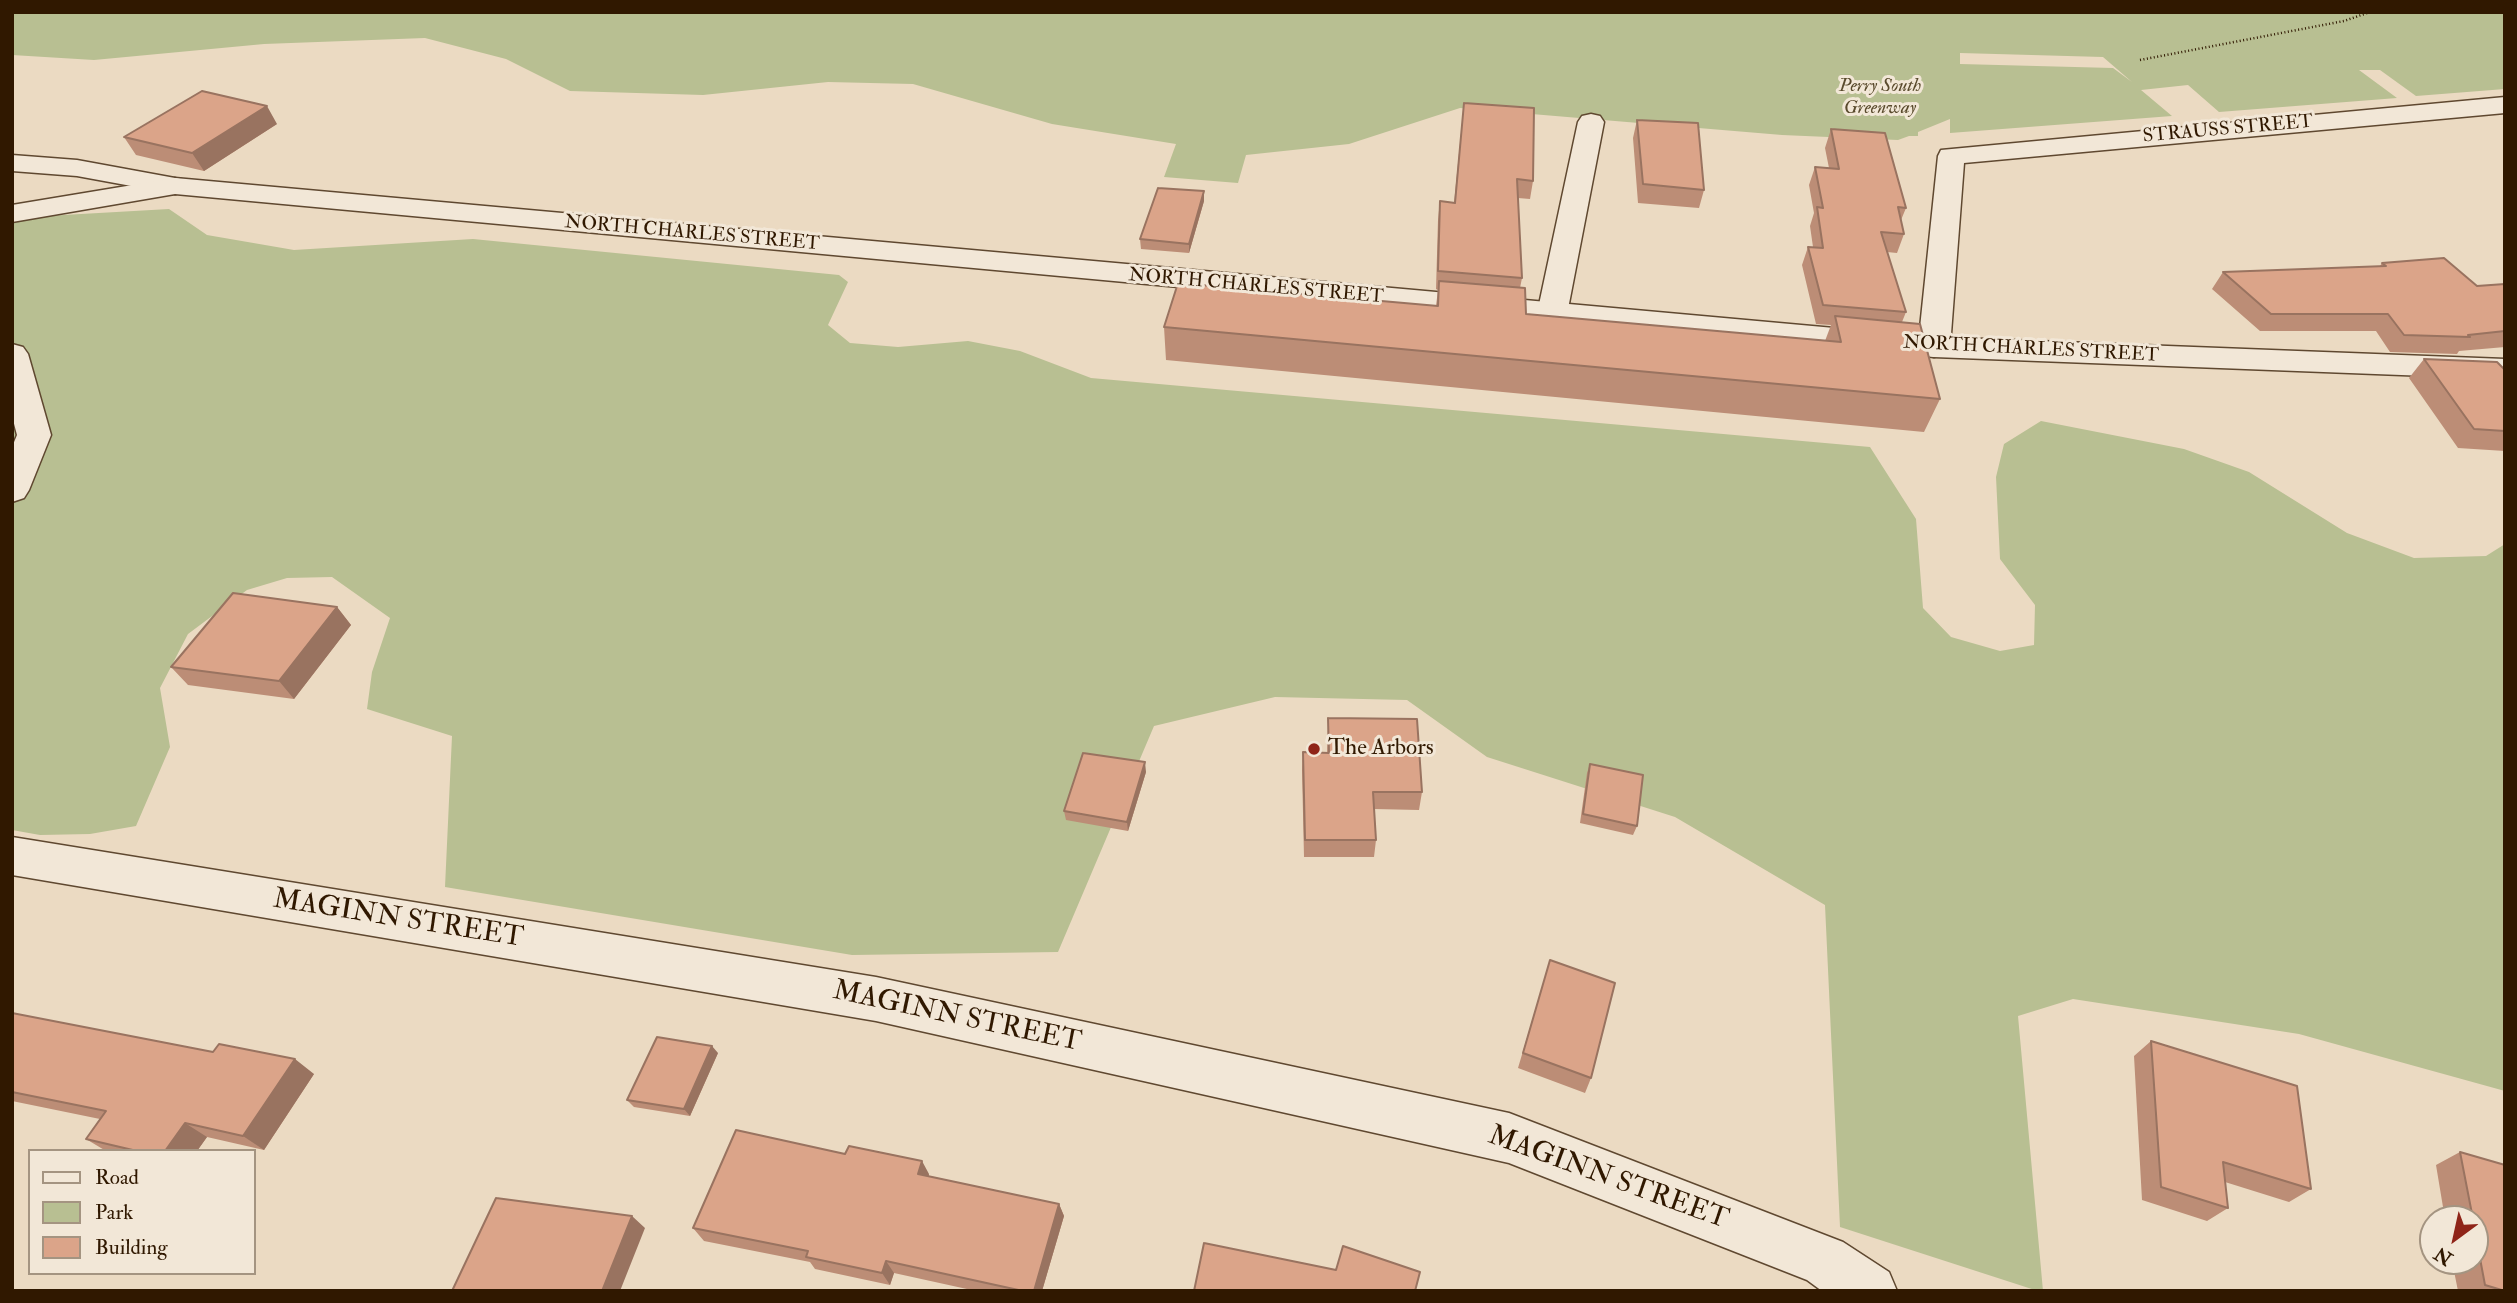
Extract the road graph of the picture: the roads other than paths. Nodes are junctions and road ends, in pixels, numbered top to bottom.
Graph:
1 (2505, 105) edge
2 (1591, 122) dead end
3 (12, 163) edge
4 (175, 186) junction
5 (12, 214) edge
6 (1552, 314) junction
7 (1934, 347) junction
8 (12, 354) edge
9 (2505, 369) edge
10 (12, 490) edge
11 (12, 856) edge
12 (1870, 1291) edge

1 - 7 street, STRAUSS STREET
2 - 6 street
3 - 4 street
4 - 5 street, NORTH CHARLES STREET
4 - 6 street, NORTH CHARLES STREET
6 - 7 street, NORTH CHARLES STREET
7 - 9 street, NORTH CHARLES STREET
8 - 10 street
11 - 12 street, MAGINN STREET

